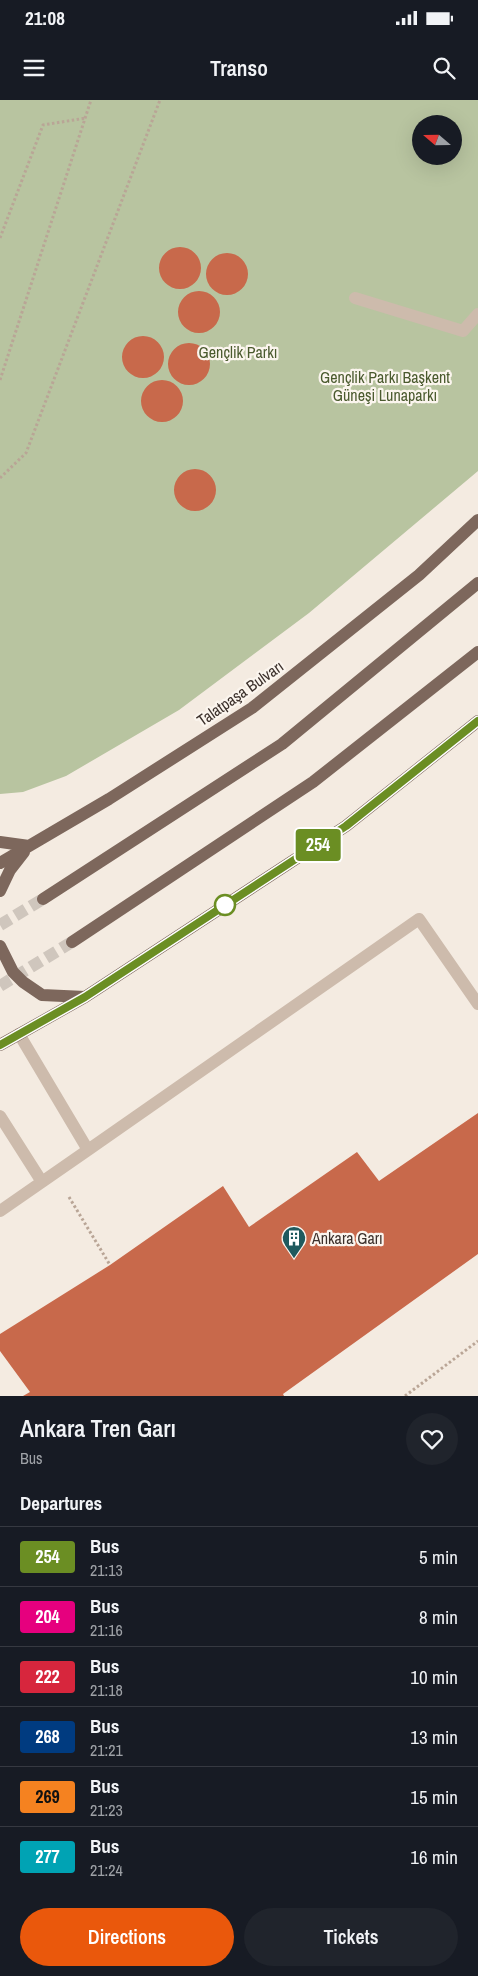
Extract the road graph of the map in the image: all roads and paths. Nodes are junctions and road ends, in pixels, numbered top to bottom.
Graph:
1 (91, 100) edge
2 (160, 100) edge
3 (86, 118) junction
4 (0, 238) edge
5 (355, 298) dead end
6 (478, 314) edge
7 (0, 380) edge
8 (0, 478) edge
9 (478, 520) edge
10 (478, 583) edge
11 (478, 652) edge
12 (478, 722) edge
13 (0, 842) edge
14 (29, 846) junction
15 (0, 863) edge
16 (0, 891) edge
17 (43, 899) tunnel mouth
18 (72, 942) tunnel mouth
19 (0, 946) edge
20 (85, 997) junction
21 (478, 1004) edge
22 (19, 1034) junction
23 (0, 1046) edge
24 (0, 1116) edge
25 (88, 1150) junction
26 (55, 1173) junction
27 (42, 1182) junction
28 (0, 1211) edge
29 (110, 1265) dead end
30 (478, 1341) edge
31 (405, 1396) edge

1 - 3 path
2 - 8 path
3 - 4 path
3 - 7 path
5 - 6 lane
9 - 14 main road, Talatpaşa Bulvarı
10 - 17 main road
11 - 18 main road
12 - 20 main road
13 - 14 main road
14 - 15 main road, Talatpaşa Bulvarı
14 - 16 main road
19 - 20 main road
20 - 22 main road
21 - 25 lane
22 - 23 main road
22 - 25 lane
24 - 27 lane
25 - 26 lane
26 - 27 lane
26 - 29 path
27 - 28 lane
30 - 31 path

